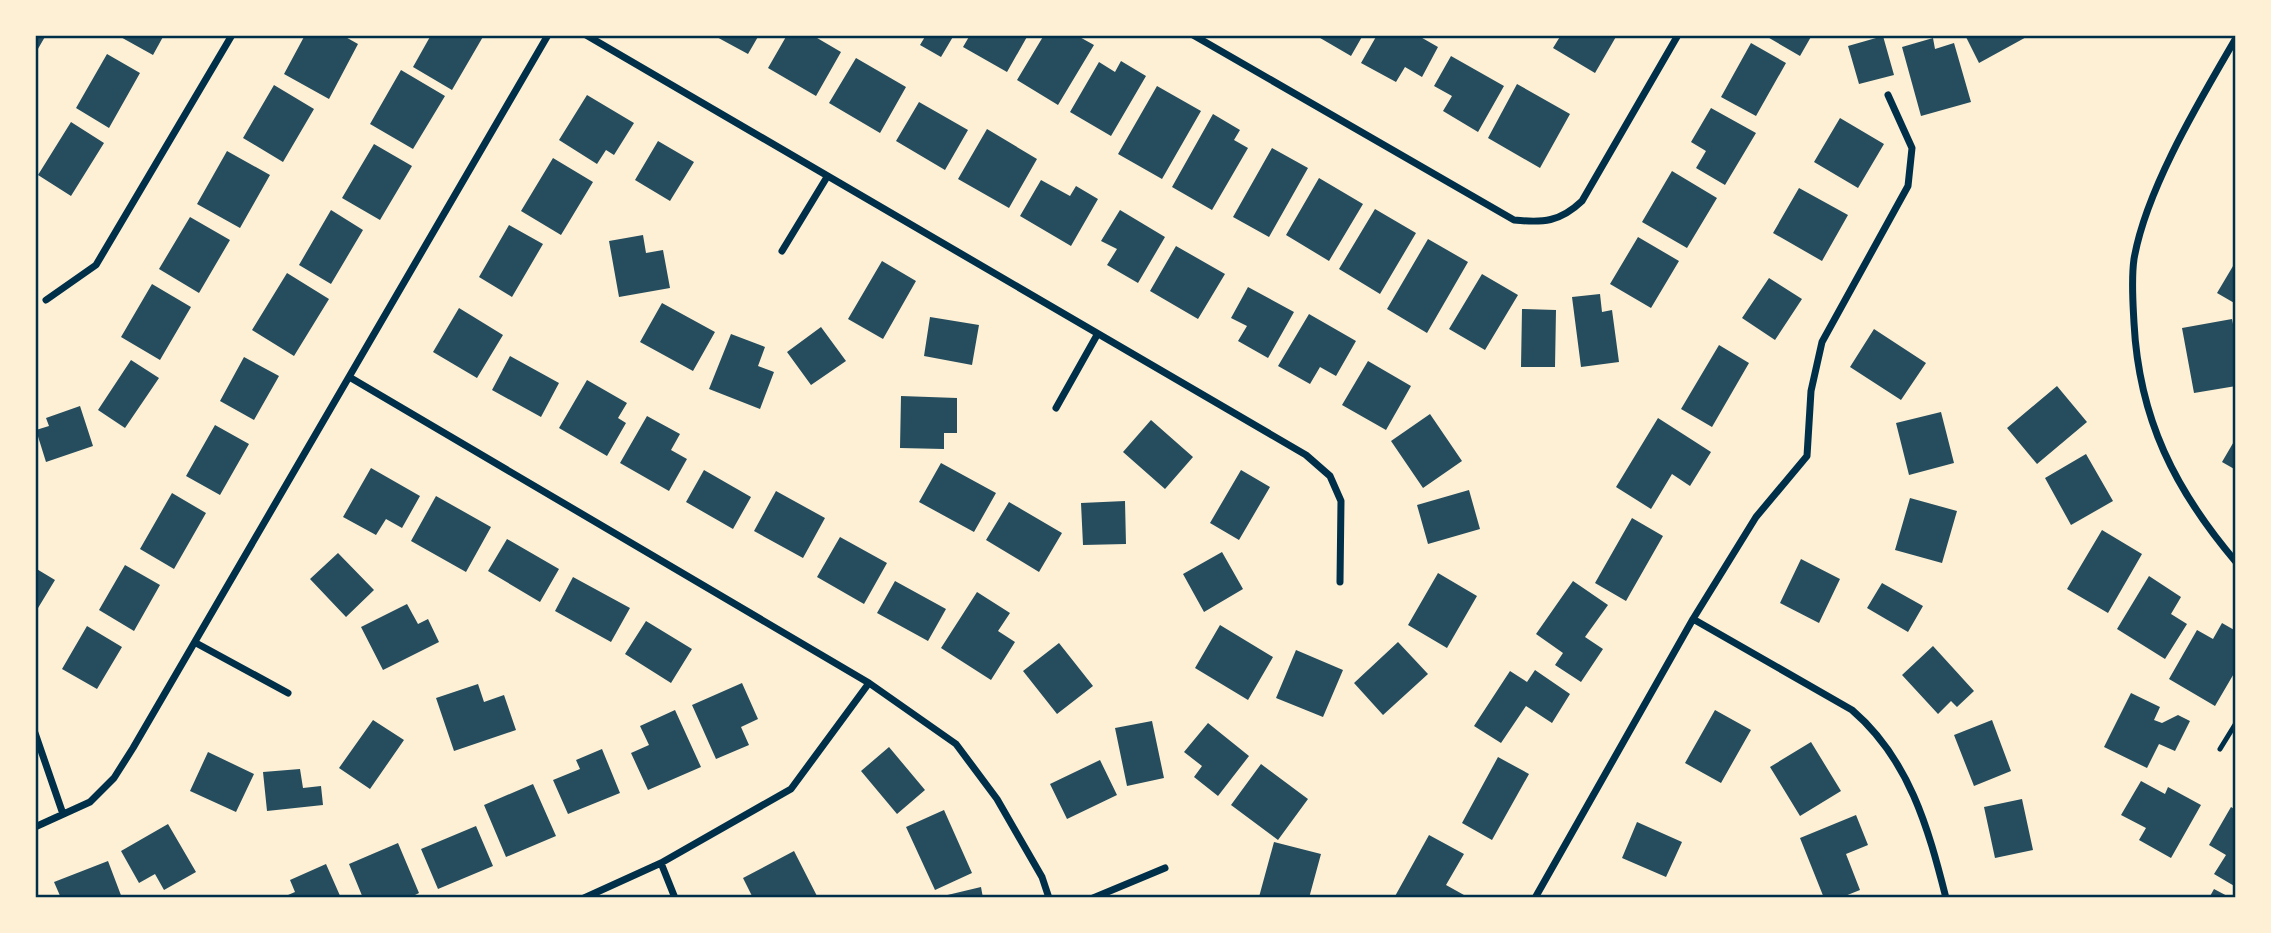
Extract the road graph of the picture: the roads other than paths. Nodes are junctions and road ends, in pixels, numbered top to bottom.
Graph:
1 (232, 35) edge
2 (548, 35) edge
3 (586, 35) edge
4 (1193, 35) edge
5 (1678, 35) edge
6 (2236, 38) edge
7 (1888, 95) dead end
8 (827, 177) junction
9 (782, 251) dead end
10 (46, 300) dead end
11 (1097, 335) junction
12 (351, 378) junction
13 (1056, 408) dead end
14 (2236, 562) edge
15 (1340, 582) dead end
16 (1693, 619) junction
17 (195, 643) junction
18 (869, 683) junction
19 (288, 693) dead end
20 (2236, 723) edge
21 (35, 733) edge
22 (2220, 749) dead end
23 (63, 814) junction
24 (35, 827) edge
25 (661, 863) junction
26 (1165, 867) dead end
27 (584, 898) edge
28 (675, 898) edge
29 (1049, 898) edge
30 (1093, 898) edge
31 (1535, 898) edge
32 (1946, 898) edge

1 - 10 street
2 - 12 street
3 - 8 street
4 - 5 street
6 - 14 street
7 - 16 street
8 - 9 street
8 - 11 street
11 - 13 street
11 - 15 street
12 - 17 street
12 - 18 street
16 - 31 street
16 - 32 street
17 - 19 street
17 - 23 street
18 - 25 street
18 - 29 street
20 - 22 lane
21 - 23 street
23 - 24 street
25 - 27 street
25 - 28 street
26 - 30 street

